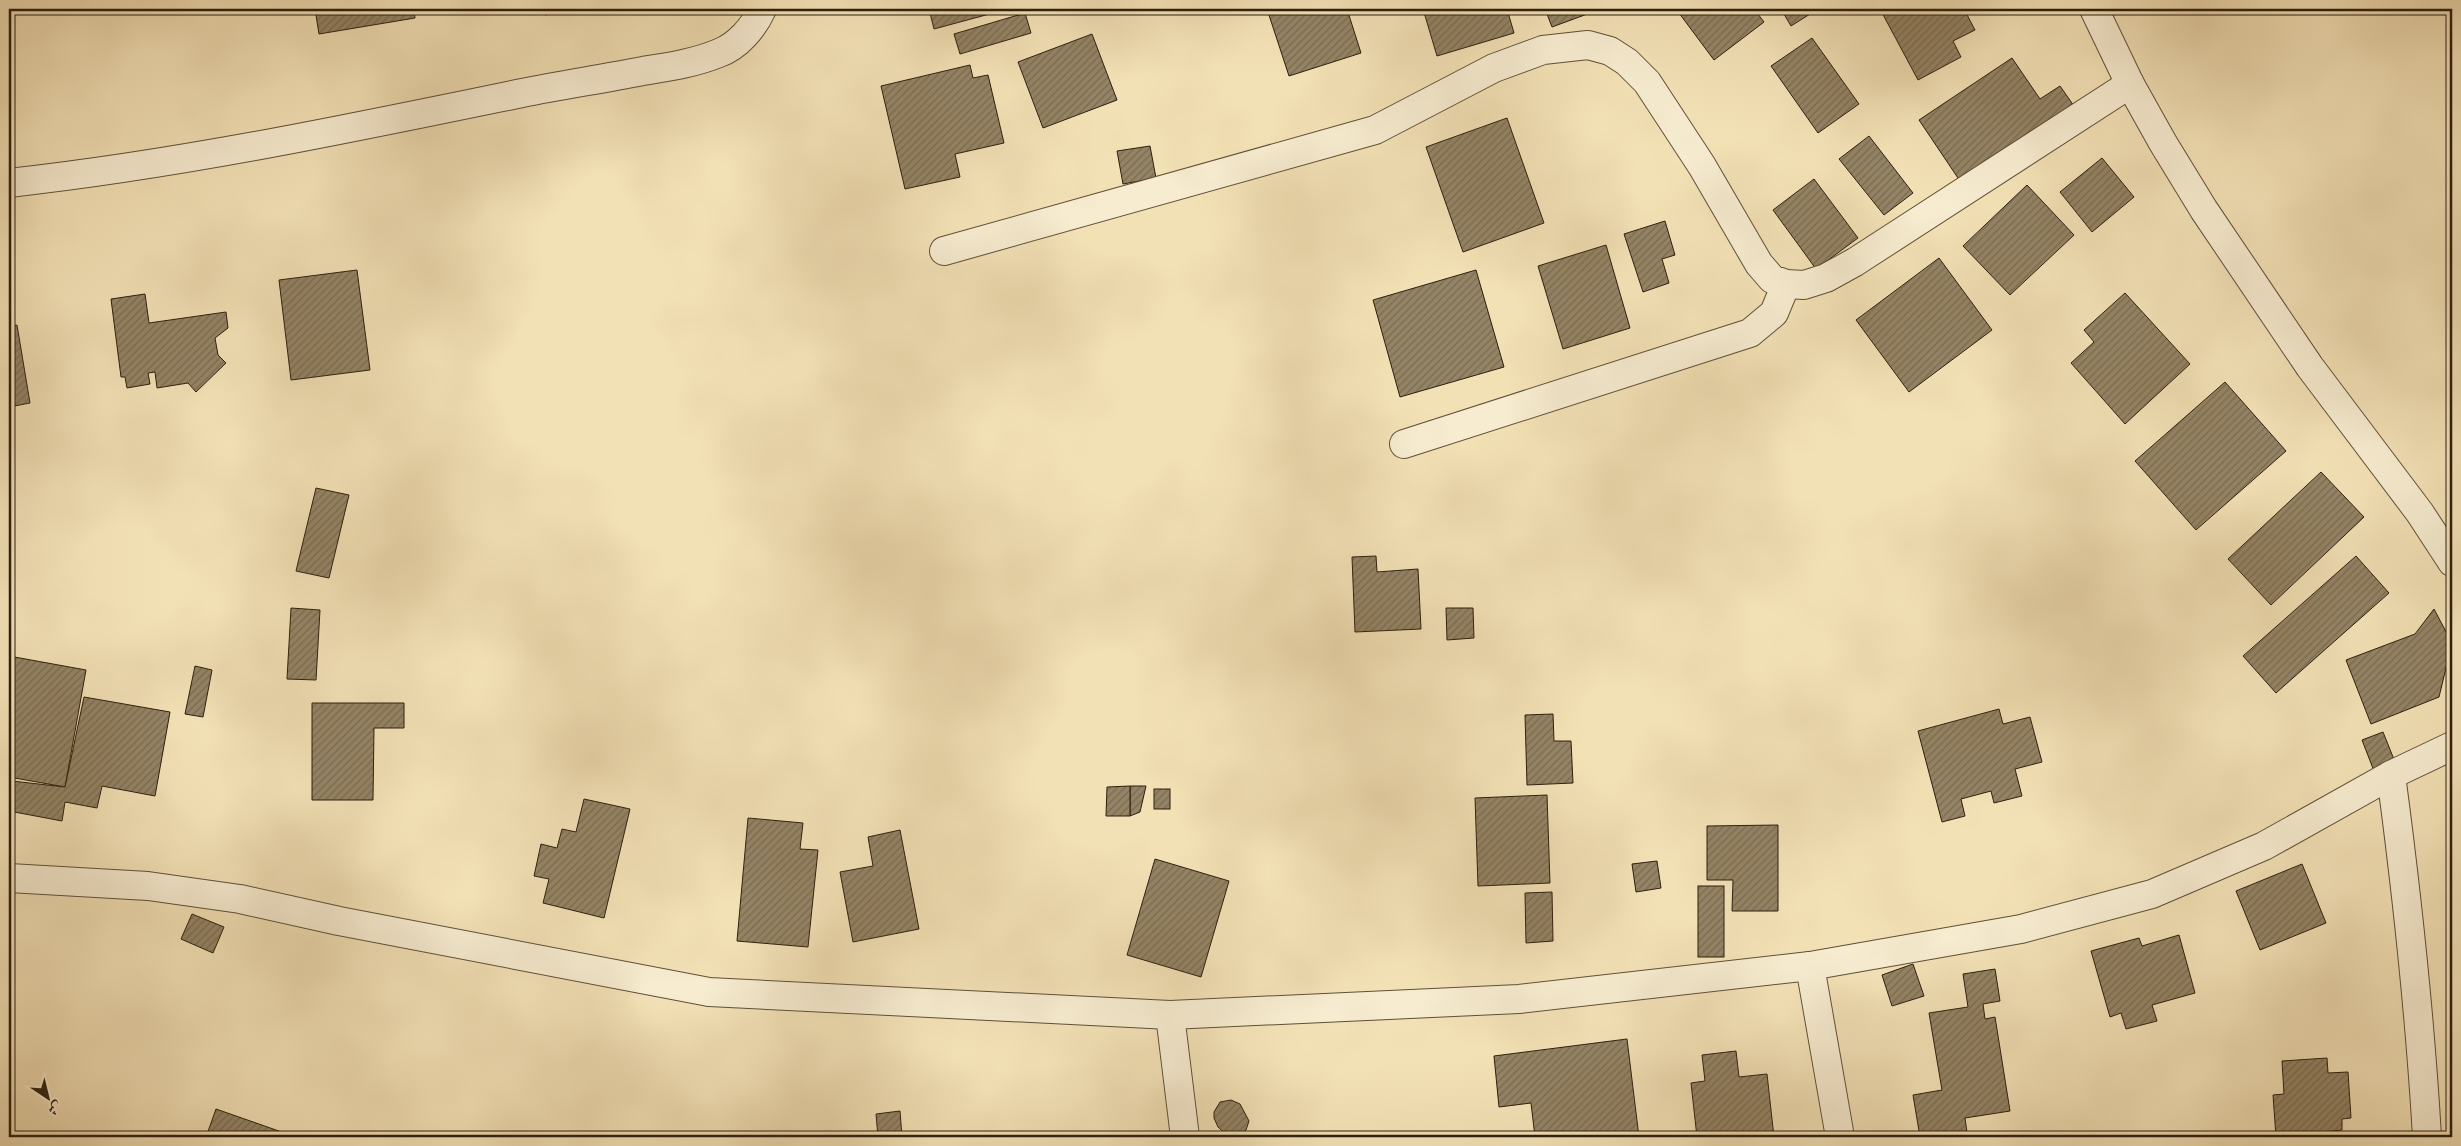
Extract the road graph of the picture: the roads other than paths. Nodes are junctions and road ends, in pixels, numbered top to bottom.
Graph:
1 (762, 9) edge
2 (2094, 9) edge
3 (2130, 84) junction
4 (9, 184) edge
5 (944, 251) dead end
6 (1786, 284) junction
7 (1404, 444) dead end
8 (2452, 562) edge
9 (2452, 746) edge
10 (2391, 775) junction
11 (12, 883) edge
12 (1810, 966) junction
13 (1170, 1015) junction
14 (1185, 1137) edge
15 (1840, 1137) edge
16 (2427, 1137) edge

1 - 4 street
2 - 3 street
3 - 6 street
3 - 8 street
5 - 6 street
6 - 7 street
9 - 10 street
10 - 12 street
10 - 16 street
11 - 13 street
12 - 13 street
12 - 15 street
13 - 14 street

